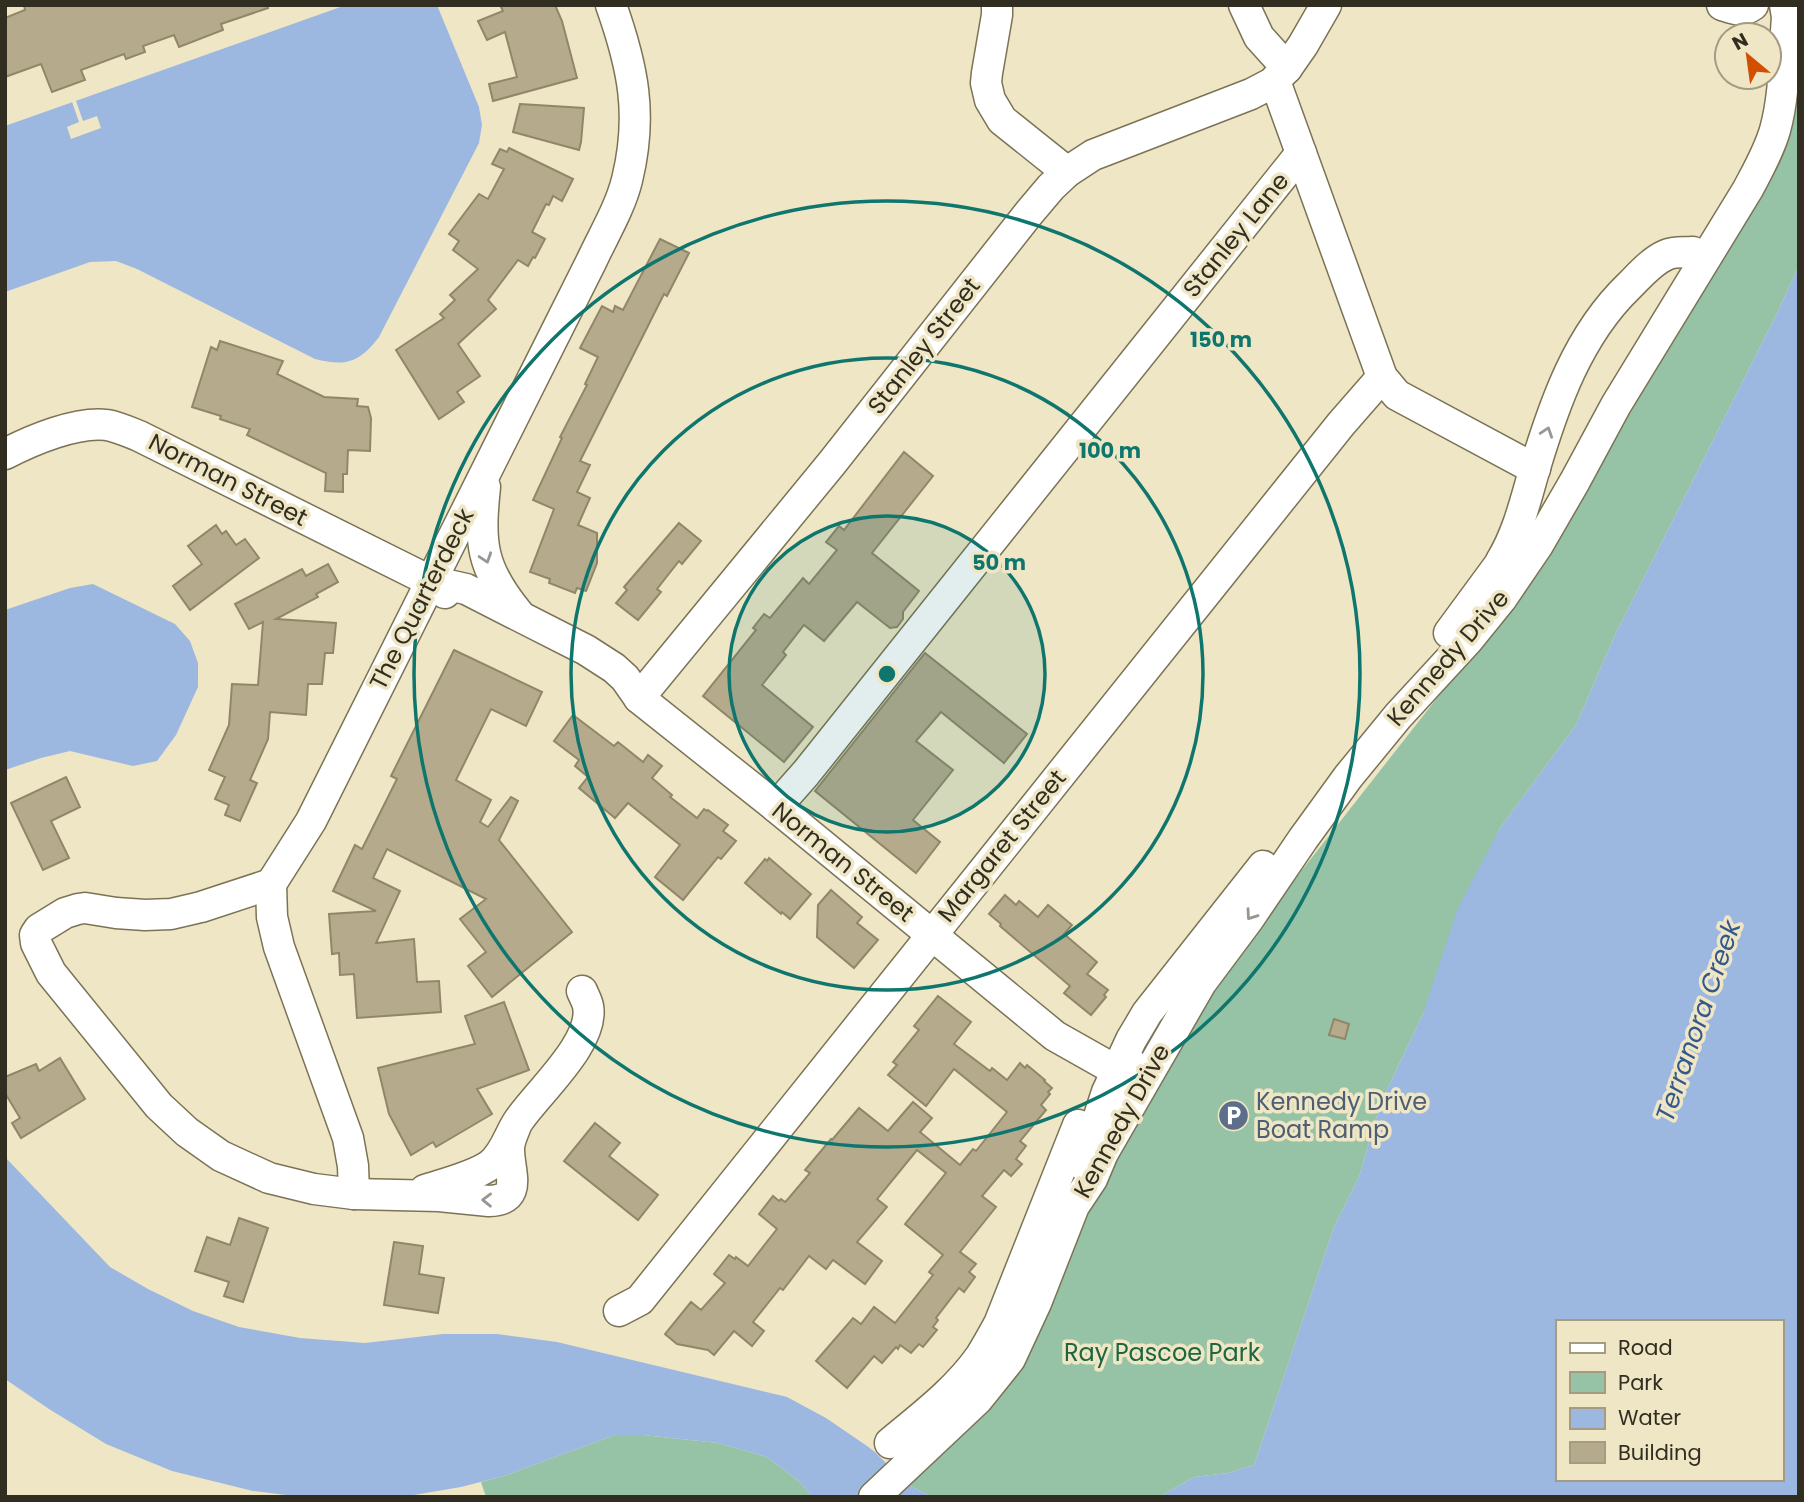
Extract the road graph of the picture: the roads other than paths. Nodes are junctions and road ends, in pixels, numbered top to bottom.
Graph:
1 (611, 5) edge
2 (997, 5) edge
3 (1244, 5) edge
4 (1326, 5) edge
5 (1722, 5) edge
6 (1754, 5) edge
7 (1777, 5) edge
8 (1785, 5) edge
9 (1281, 74) junction
10 (1301, 153) junction
11 (1067, 172) junction
12 (1693, 252) junction
13 (1382, 377) junction
14 (9, 450) edge
15 (488, 466) junction
16 (1535, 469) junction
17 (430, 581) junction
18 (1485, 585) junction
19 (521, 616) junction
20 (639, 698) junction
21 (776, 807) junction
22 (271, 884) junction
23 (932, 934) junction
24 (1223, 952) junction
25 (582, 991) dead end
26 (1110, 1067) junction
27 (354, 1194) junction
28 (1074, 1206) junction
29 (619, 1311) dead end
30 (899, 1454) junction
31 (874, 1497) edge

1 - 15 street, The Quarterdeck
2 - 11 street
3 - 9 street
4 - 9 street
5 - 6 street
7 - 12 street, Kennedy Drive
8 -> 24 street, Kennedy Drive
9 - 10 street
9 - 11 street, Stanley Street
10 - 13 street
10 - 21 street, Stanley Lane
11 - 20 street, Stanley Street
16 -> 12 street
12 - 18 street, Kennedy Drive
13 - 16 street
13 - 23 street, Margaret Street
14 - 17 street, Norman Street
15 - 17 street, The Quarterdeck
15 -> 19 street
16 - 18 street
17 - 19 street, Norman Street
17 - 20 street, Norman Street
17 - 22 street, The Quarterdeck
18 - 26 street, Kennedy Drive
19 - 20 street, Norman Street
20 - 21 street, Norman Street
21 - 23 street, Norman Street
22 - 27 street
22 - 27 street
23 - 26 street, Norman Street
23 - 29 street, Margaret Street
24 - 26 street
24 - 28 street, Kennedy Drive
25 - 27 street
26 - 28 street, Kennedy Drive
26 - 30 street
28 - 30 street, Kennedy Drive
30 - 31 street, Kennedy Drive

